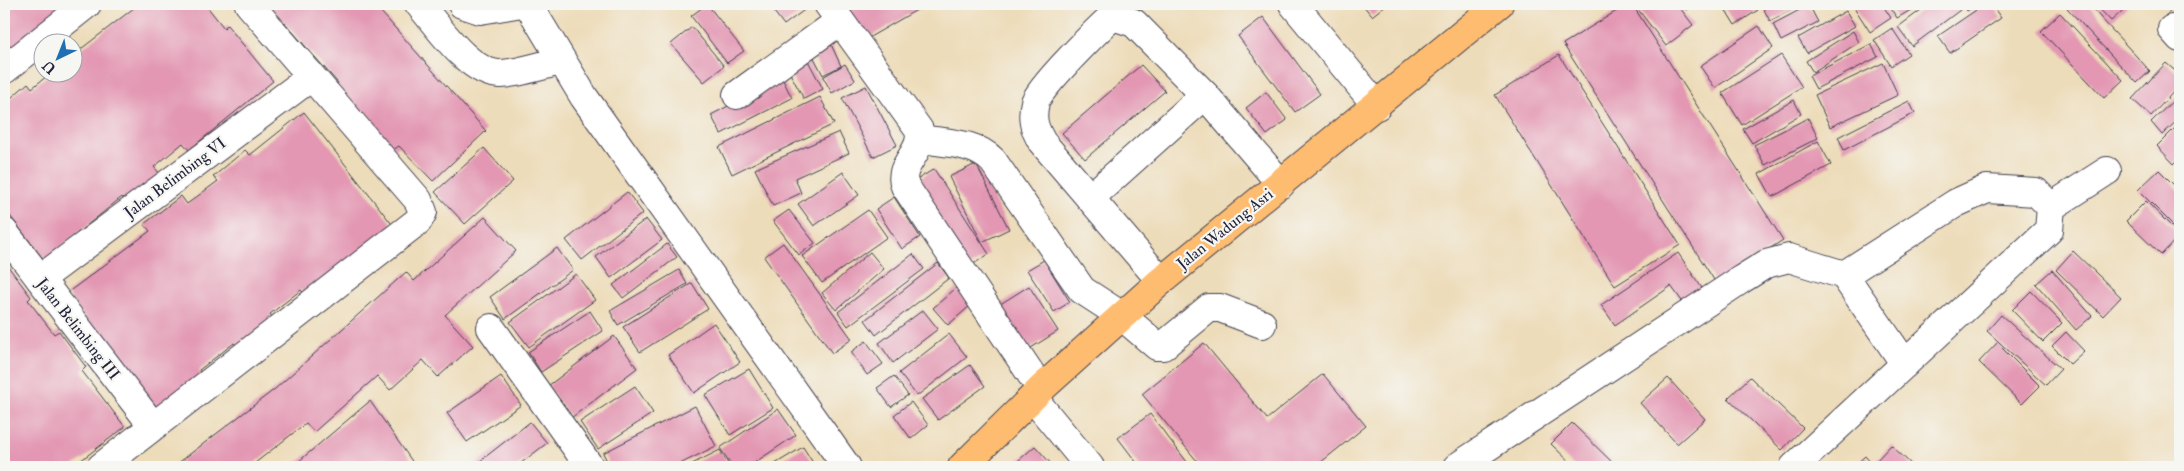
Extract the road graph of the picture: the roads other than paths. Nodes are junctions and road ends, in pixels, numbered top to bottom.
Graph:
1 (87, 4) edge
2 (249, 4) edge
3 (419, 4) edge
4 (462, 4) edge
5 (516, 4) edge
6 (528, 4) edge
7 (1293, 4) edge
8 (1499, 4) edge
9 (834, 12) edge
10 (561, 61) junction
11 (4, 70) edge
12 (311, 77) junction
13 (737, 95) dead end
14 (1205, 95) junction
15 (1376, 106) junction
16 (921, 139) junction
17 (2107, 171) dead end
18 (1281, 184) junction
19 (1090, 198) junction
20 (2051, 207) junction
21 (4, 232) edge
22 (1844, 275) junction
23 (40, 279) junction
24 (1161, 281) junction
25 (1122, 316) junction
26 (1262, 324) dead end
27 (491, 328) dead end
28 (1905, 364) junction
29 (1037, 394) junction
30 (153, 426) junction
31 (102, 467) edge
32 (590, 467) edge
33 (847, 467) edge
34 (962, 467) edge
35 (1090, 467) edge
36 (1457, 467) edge
37 (1794, 467) edge

1 - 11 street
2 - 12 street
3 - 10 street
4 - 5 street
6 - 10 street
7 - 15 street
8 - 15 main road, Jalan Wadung Asri
9 - 13 street
9 - 16 street
10 - 33 street
12 - 23 street, Jalan Belimbing VI
12 - 30 street
14 - 18 street
14 - 19 street
14 - 19 street
15 - 18 main road, Jalan Wadung Asri
16 - 25 street
16 - 29 street
17 - 20 street
18 - 24 main road, Jalan Wadung Asri
19 - 24 street
20 - 22 street
20 - 28 street
21 - 23 street, Jalan Belimbing III
22 - 28 street
22 - 36 street
23 - 30 street, Jalan Belimbing III
24 - 25 main road, Jalan Wadung Asri
25 - 26 street
25 - 29 main road, Jalan Wadung Asri
27 - 32 street
28 - 37 street
29 - 34 main road, Jalan Wadung Asri
29 - 35 street
30 - 31 street

